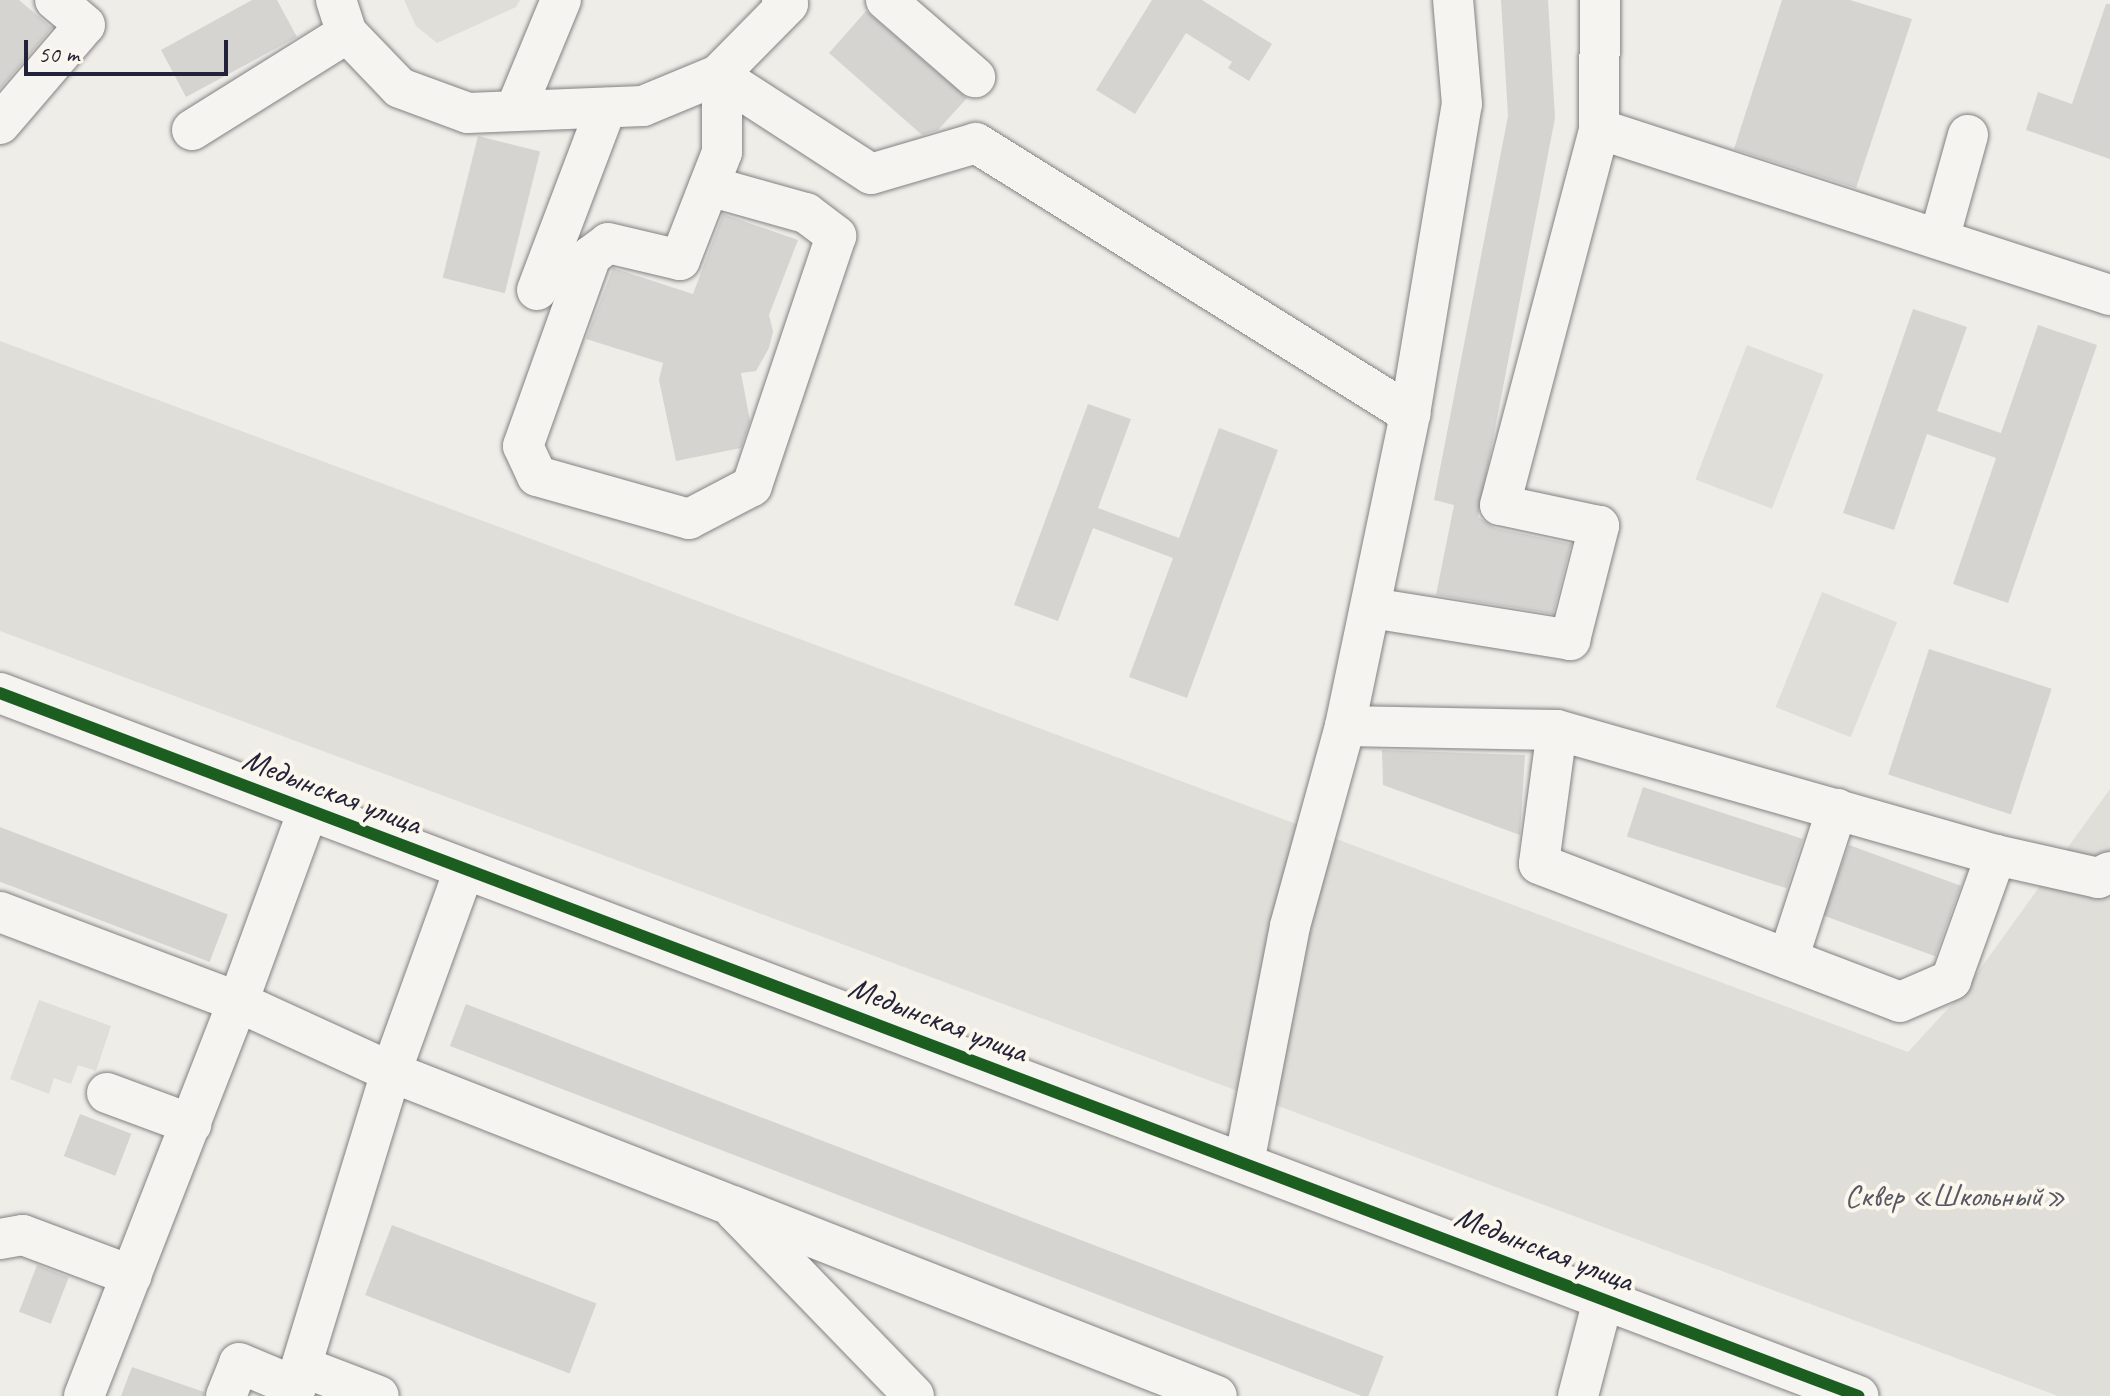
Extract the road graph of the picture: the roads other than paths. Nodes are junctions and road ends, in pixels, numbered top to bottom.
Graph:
1 (55, 0) edge
2 (561, 0) edge
3 (886, 0) edge
4 (1453, 0) edge
5 (1600, 0) edge
6 (787, 1) edge
7 (342, 17) edge
8 (720, 76) junction
9 (975, 77) dead end
10 (606, 108) junction
11 (515, 111) junction
12 (0, 124) edge
13 (1599, 129) junction
14 (192, 130) dead end
15 (1968, 135) dead end
16 (709, 186) junction
17 (1939, 239) junction
18 (537, 290) dead end
19 (2110, 295) edge
20 (1410, 414) junction
21 (1371, 608) junction
22 (0, 693) edge
23 (1345, 726) junction
24 (1557, 730) junction
25 (1837, 809) junction
26 (308, 811) junction
27 (1996, 855) junction
28 (464, 870) junction
29 (2110, 872) edge
30 (0, 912) edge
31 (1788, 959) junction
32 (238, 1002) junction
33 (391, 1072) junction
34 (107, 1093) dead end
35 (191, 1124) junction
36 (1244, 1163) junction
37 (727, 1202) junction
38 (0, 1239) edge
39 (132, 1276) junction
40 (1603, 1300) junction
41 (297, 1383) edge
42 (84, 1396) edge
43 (226, 1396) edge
44 (379, 1396) edge
45 (914, 1396) edge
46 (1217, 1396) edge
47 (1578, 1396) edge
48 (1858, 1396) edge

1 - 12 street
2 - 11 street
3 - 9 street
4 - 20 street
5 - 13 street
6 - 8 street
7 - 11 street
7 - 14 street
8 - 10 street
8 - 16 street
8 - 20 street
10 - 11 street
10 - 18 street
13 - 17 street
13 - 21 street
15 - 17 street
16 - 16 street
17 - 19 street
20 - 21 street
21 - 23 street
22 - 26 street, Медынская улица
23 - 24 street
23 - 36 street
24 - 25 street
24 - 31 street
25 - 27 street
25 - 31 street
26 - 28 street, Медынская улица
26 - 32 street
27 - 29 street
27 - 31 street
28 - 33 street
28 - 36 street, Медынская улица
30 - 32 street
32 - 33 street
32 - 35 street
33 - 37 street
33 - 41 street
34 - 35 street
35 - 39 street
36 - 40 street, Медынская улица
37 - 45 street
37 - 46 street
38 - 39 street
39 - 42 street
40 - 47 street
40 - 48 street, Медынская улица
41 - 43 street
41 - 44 street

